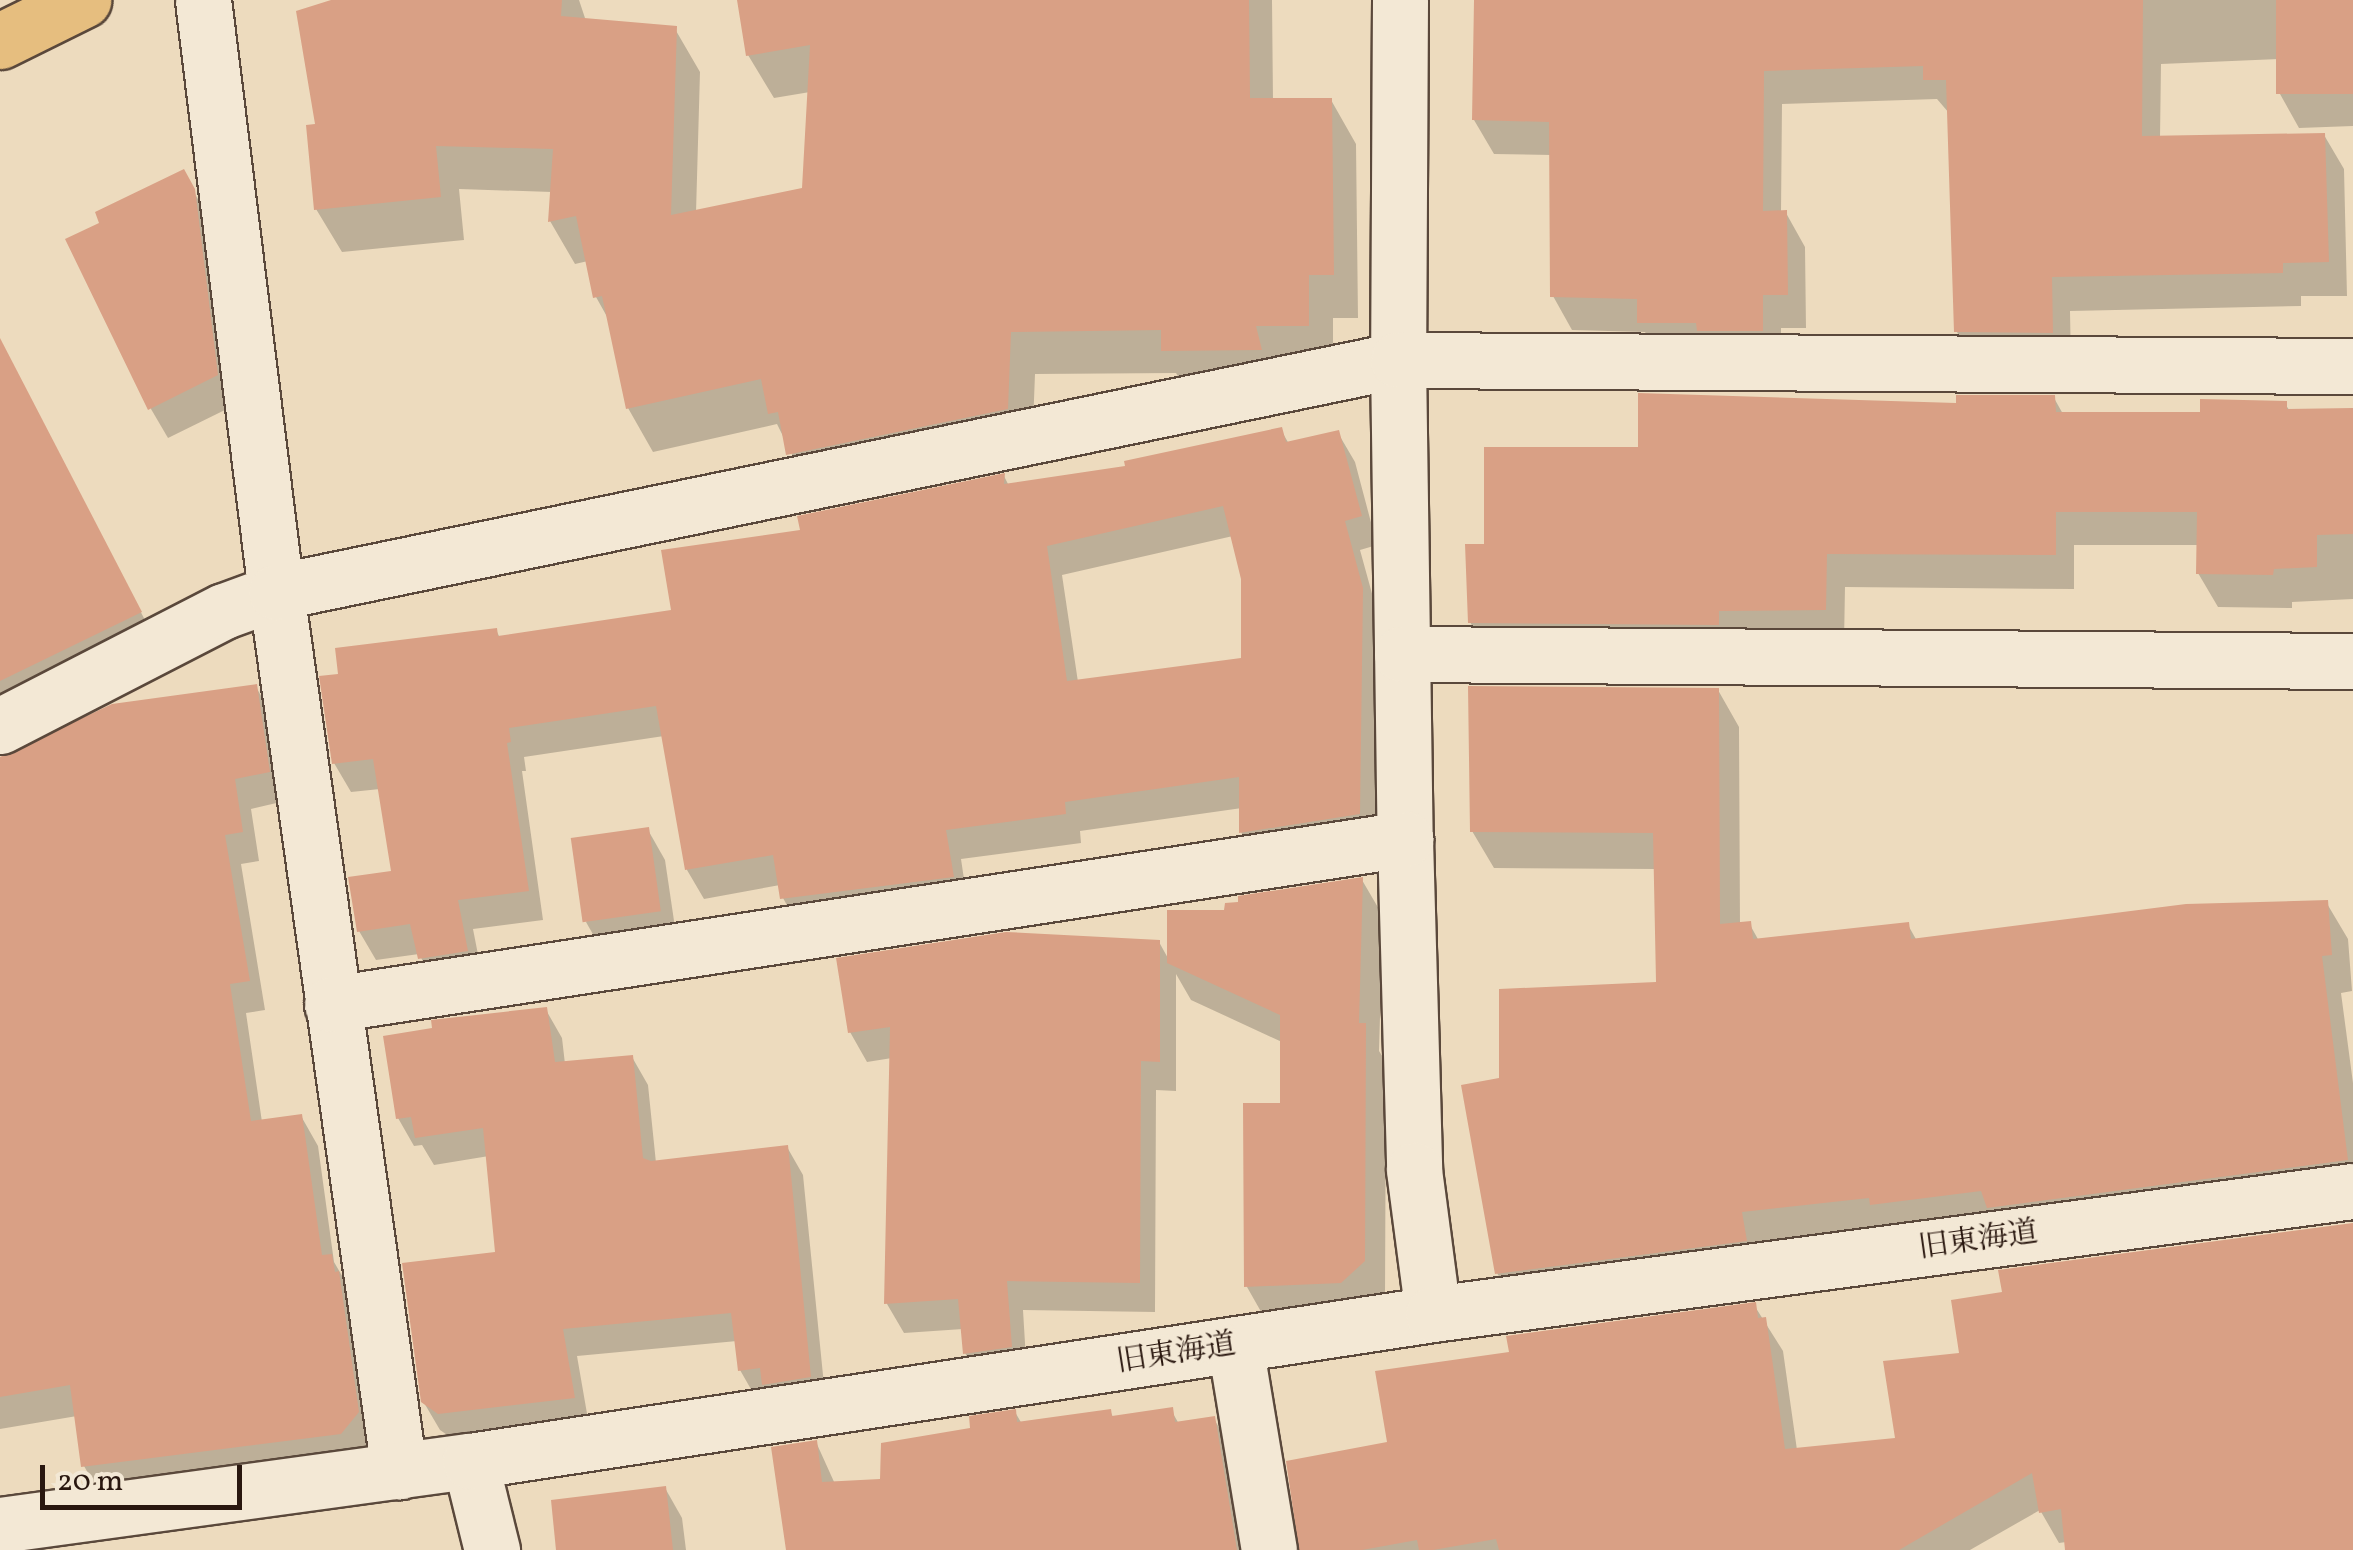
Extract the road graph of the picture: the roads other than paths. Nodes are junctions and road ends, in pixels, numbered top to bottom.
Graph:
1 (83, 0) edge
2 (203, 0) edge
3 (1400, 0) edge
4 (0, 42) edge
5 (1398, 360) junction
6 (2353, 366) edge
7 (276, 592) junction
8 (1402, 654) junction
9 (2353, 661) edge
10 (0, 726) edge
11 (1405, 839) junction
12 (332, 1004) junction
13 (2353, 1191) edge
14 (1433, 1314) junction
15 (1235, 1345) junction
16 (470, 1460) junction
17 (400, 1471) junction
18 (0, 1525) edge
19 (492, 1550) edge
20 (1269, 1550) edge

1 - 4 highway
2 - 7 street
3 - 5 street
5 - 6 street
5 - 7 street
5 - 8 street
7 - 10 street
7 - 12 street
8 - 9 street
8 - 11 street
11 - 12 street
11 - 14 street
12 - 17 street
13 - 14 street, 旧東海道
14 - 15 street, 旧東海道
15 - 16 street, 旧東海道
15 - 20 street
16 - 17 street, 旧東海道
16 - 19 street
17 - 18 street, 旧東海道

